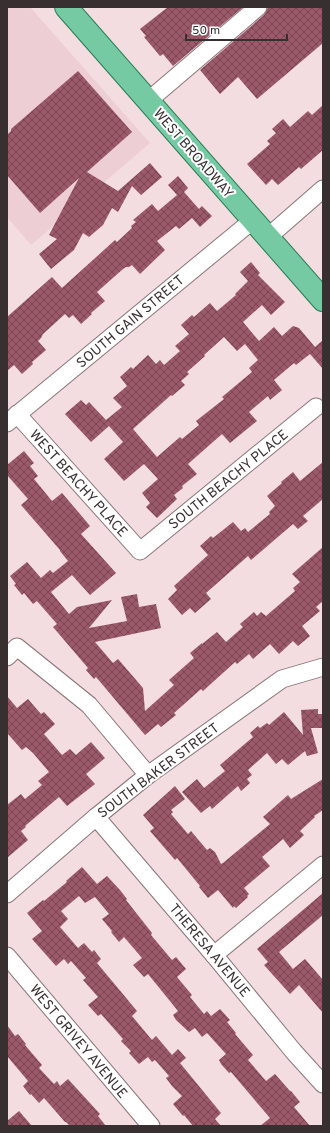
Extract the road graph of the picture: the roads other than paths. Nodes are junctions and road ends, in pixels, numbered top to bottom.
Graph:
1 (66, 7) edge
2 (258, 7) edge
3 (148, 101) junction
4 (323, 189) edge
5 (253, 220) junction
6 (268, 237) junction
7 (323, 300) edge
8 (316, 407) dead end
9 (12, 418) edge
10 (140, 551) joint
11 (12, 652) edge
12 (323, 667) edge
13 (148, 775) junction
14 (96, 817) junction
15 (323, 865) edge
16 (7, 894) edge
17 (214, 955) junction
18 (7, 956) edge
19 (323, 1084) edge
20 (151, 1126) edge

1 - 3 main road, WEST BROADWAY
2 - 3 street
3 - 5 main road, WEST BROADWAY
4 - 6 street
5 - 6 main road, WEST BROADWAY
5 - 9 street, SOUTH GAIN STREET
6 - 7 main road, WEST BROADWAY
8 - 10 street, SOUTH BEACHY PLACE
9 - 10 street, WEST BEACHY PLACE
11 - 13 street
12 - 13 street, SOUTH BAKER STREET
13 - 14 street, SOUTH BAKER STREET
14 - 16 street, SOUTH BAKER STREET
14 - 17 street, THERESA AVENUE
15 - 17 street
17 - 19 street, THERESA AVENUE
18 - 20 street, WEST GRIVEY AVENUE

